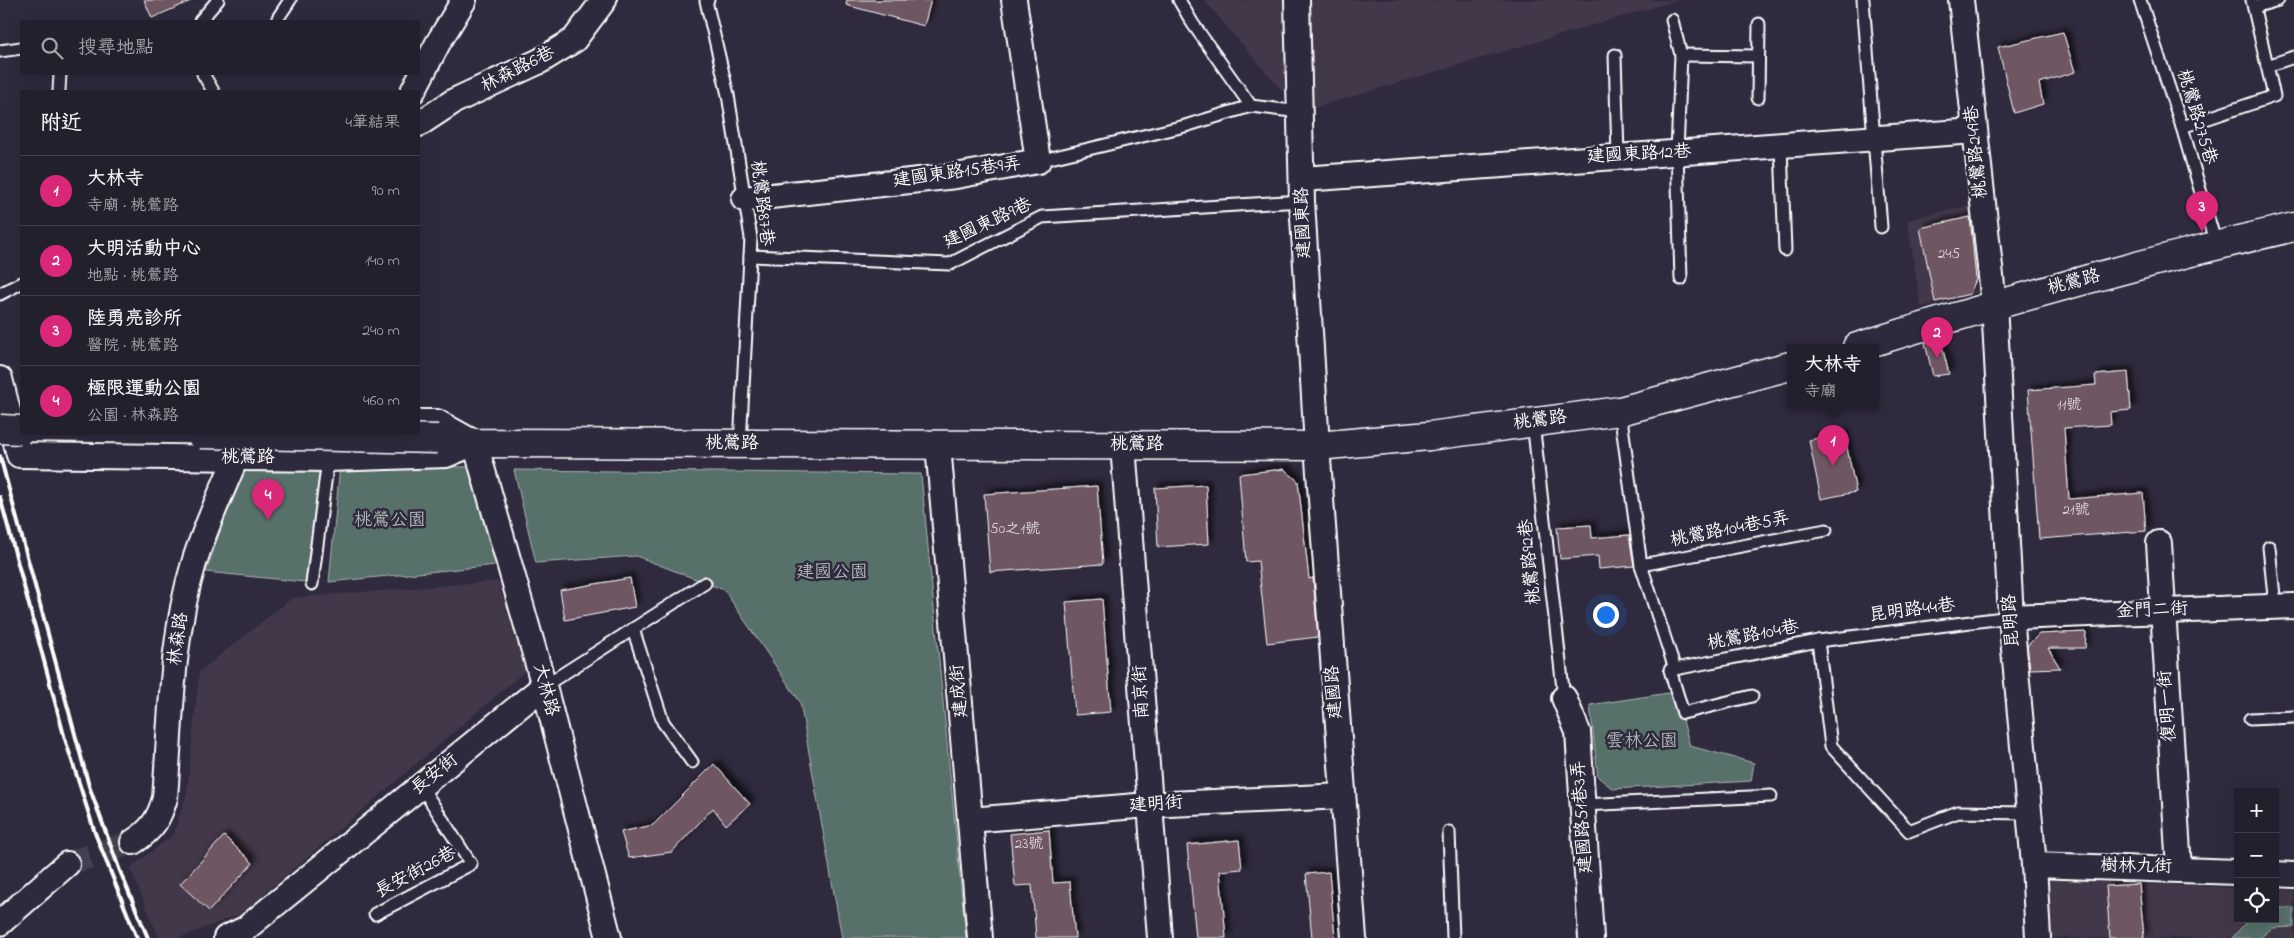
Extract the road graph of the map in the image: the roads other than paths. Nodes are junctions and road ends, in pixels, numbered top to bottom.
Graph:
1 (218, 0) edge
2 (290, 0) edge
3 (464, 0) edge
4 (604, 0) edge
5 (708, 0) edge
6 (1014, 0) edge
7 (1179, 0) edge
8 (1297, 0) edge
9 (1864, 0) edge
10 (1961, 0) edge
11 (2140, 0) edge
12 (2278, 0) edge
13 (2253, 4) edge
14 (278, 18) dead end
15 (201, 20) edge
16 (1672, 20) dead end
17 (1759, 24) dead end
18 (20, 48) edge
19 (0, 51) edge
20 (1615, 55) dead end
21 (1681, 56) junction
22 (1758, 56) junction
23 (2294, 58) edge
24 (2267, 66) junction
25 (60, 75) edge
26 (204, 75) edge
27 (60, 90) edge
28 (212, 90) edge
29 (414, 90) edge
30 (1758, 98) dead end
31 (1251, 106) junction
32 (1300, 112) junction
33 (420, 123) edge
34 (2182, 128) junction
35 (1975, 131) junction
36 (1873, 139) junction
37 (1781, 147) junction
38 (1677, 152) junction
39 (1618, 155) junction
40 (1038, 161) junction
41 (1302, 190) junction
42 (744, 199) junction
43 (1880, 227) dead end
44 (2294, 227) edge
45 (2216, 245) junction
46 (1786, 250) dead end
47 (750, 256) junction
48 (1681, 280) dead end
49 (20, 284) edge
50 (0, 294) edge
51 (1994, 304) junction
52 (1867, 344) edge
53 (1787, 367) edge
54 (0, 379) edge
55 (1620, 411) junction
56 (1533, 422) junction
57 (14, 428) edge
58 (428, 431) edge
59 (87, 435) edge
60 (246, 435) edge
61 (367, 435) edge
62 (475, 443) junction
63 (740, 444) junction
64 (938, 445) junction
65 (1124, 445) junction
66 (201, 446) edge
67 (1317, 446) junction
68 (236, 458) junction
69 (328, 459) junction
70 (1826, 530) dead end
71 (2159, 543) dead end
72 (2268, 547) dead end
73 (1641, 565) junction
74 (705, 583) dead end
75 (312, 584) dead end
76 (2284, 606) edge
77 (2162, 610) junction
78 (2011, 617) junction
79 (633, 629) junction
80 (1818, 641) junction
81 (1675, 669) junction
82 (544, 686) junction
83 (1752, 696) dead end
84 (1564, 698) joint
85 (2294, 717) edge
86 (2250, 719) dead end
87 (692, 762) dead end
88 (421, 786) junction
89 (1343, 796) junction
90 (1771, 796) dead end
91 (1148, 805) junction
92 (1582, 805) junction
93 (2029, 812) junction
94 (970, 820) junction
95 (1449, 832) dead end
96 (133, 842) tunnel mouth
97 (67, 864) tunnel mouth
98 (2034, 865) junction
99 (2179, 868) junction
100 (2234, 872) edge
101 (2279, 874) edge
102 (2294, 876) edge
103 (375, 914) dead end
104 (0, 923) edge
105 (226, 938) edge
106 (609, 938) edge
107 (980, 938) edge
108 (1160, 938) edge
109 (1354, 938) edge
110 (1454, 938) edge
111 (1591, 938) edge
112 (2038, 938) edge

1 - 15 lane
2 - 14 lane
3 - 29 street
4 - 33 street, 林森路6巷
5 - 42 lane, 桃鶯路87巷
6 - 40 street, 建國東路15巷9弄
7 - 31 lane
8 - 32 street, 建國東路
9 - 36 lane
10 - 35 street, 桃鶯路249巷
11 - 34 lane, 桃鶯路275巷
12 - 13 lane
13 - 24 lane
16 - 21 lane
17 - 22 lane
18 - 19 lane
20 - 39 lane
21 - 22 lane
21 - 38 lane
22 - 30 lane
23 - 24 lane
24 - 34 lane
25 - 27 lane
26 - 28 lane
31 - 32 lane
31 - 40 lane
32 - 41 street, 建國東路
34 - 45 lane, 桃鶯路275巷
35 - 36 street, 建國東路12巷
35 - 51 street, 桃鶯路249巷
36 - 37 street, 建國東路12巷
36 - 43 lane
37 - 38 street, 建國東路12巷
37 - 46 lane
38 - 39 street, 建國東路12巷
38 - 48 lane
39 - 41 street, 建國東路12巷
40 - 42 street, 建國東路15巷9弄
41 - 47 lane, 建國東路9巷
41 - 67 street, 建國東路
42 - 47 lane, 桃鶯路87巷
44 - 45 main road, 桃鶯路
45 - 51 main road, 桃鶯路
47 - 63 lane, 桃鶯路87巷
49 - 50 lane
51 - 52 main road, 桃鶯路
51 - 78 street, 昆明路
53 - 55 main road, 桃鶯路
54 - 57 street
55 - 56 main road, 桃鶯路
55 - 73 lane
56 - 67 main road, 桃鶯路
56 - 84 lane, 桃鶯路92巷
58 - 62 main road, 桃鶯路
59 - 66 street, 桃鶯路
60 - 68 street, 林森路
61 - 66 main road, 桃鶯路, bridge
62 - 63 main road, 桃鶯路
62 - 69 street, 桃鶯路
62 - 82 street, 大林路
63 - 64 main road, 桃鶯路
64 - 65 main road, 桃鶯路
64 - 94 street, 建成街
65 - 67 main road, 桃鶯路
65 - 91 street, 南京街
66 - 68 street, 桃鶯路
67 - 89 street, 建國路
68 - 69 street, 桃鶯路
68 - 96 street, 林森路
69 - 75 lane
70 - 73 lane, 桃鶯路104巷5弄
71 - 77 street, 復明一街
72 - 76 lane
73 - 81 lane
74 - 79 lane, 長安街
76 - 77 street, 金門二街
77 - 78 street, 金門二街
77 - 99 street, 復明一街
78 - 80 lane, 昆明路44巷
78 - 93 street, 昆明路
79 - 82 lane, 長安街
79 - 87 lane
80 - 81 lane, 桃鶯路104巷
80 - 93 lane, 桃鶯路104巷
81 - 83 lane
82 - 88 street, 長安街
82 - 106 street, 大林路
84 - 92 street, 建國路51巷3弄
85 - 86 lane
88 - 103 lane, 長安街26巷
88 - 105 street, 長安街
89 - 91 street, 建明街
89 - 109 street, 建國路
90 - 92 lane
91 - 94 street, 建明街
91 - 108 street, 南京街
92 - 111 street, 建國路51巷3弄
93 - 98 street, 昆明路
94 - 107 street, 建成街
95 - 110 lane
97 - 104 street
98 - 99 street, 樹林九街
98 - 112 street, 昆明路
99 - 100 street, 樹林九街
101 - 102 street

